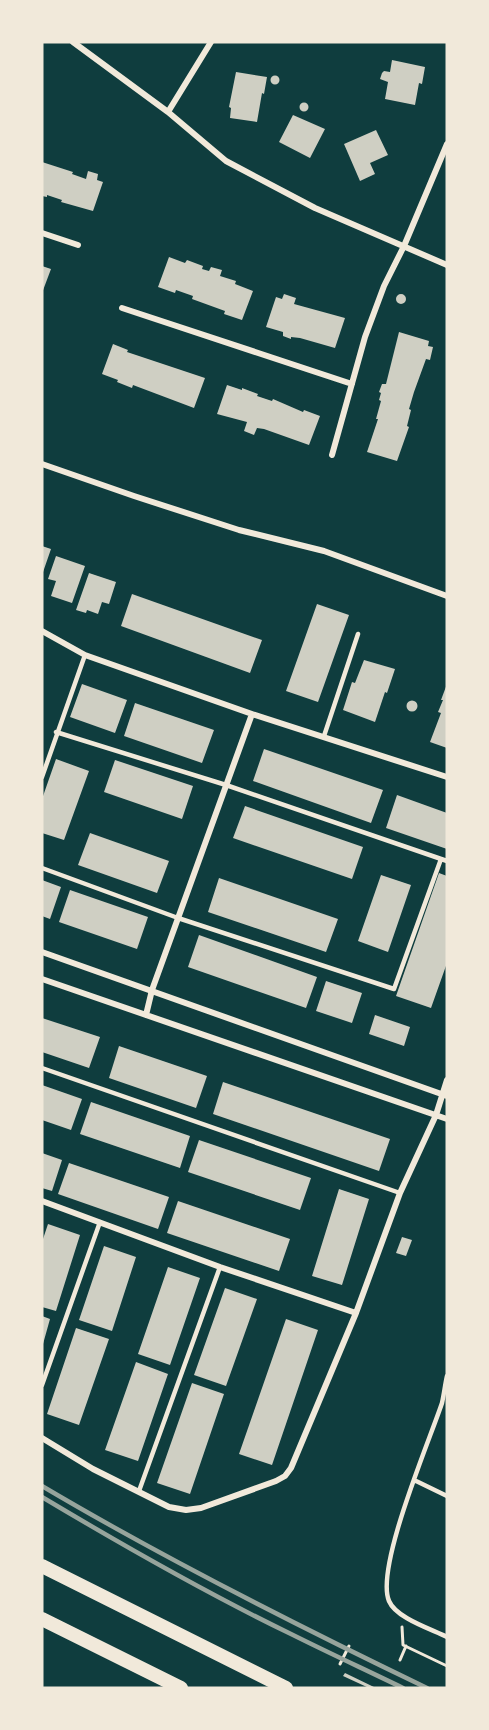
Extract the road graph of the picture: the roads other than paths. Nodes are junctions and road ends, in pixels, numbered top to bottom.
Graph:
1 (73, 42) edge
2 (211, 42) edge
3 (168, 112) junction
4 (447, 144) edge
5 (42, 233) edge
6 (78, 245) dead end
7 (404, 246) junction
8 (447, 265) edge
9 (122, 308) dead end
10 (352, 384) junction
11 (332, 455) dead end
12 (42, 464) edge
13 (447, 596) edge
14 (42, 632) edge
15 (358, 634) dead end
16 (85, 655) junction
17 (252, 714) junction
18 (56, 732) junction
19 (324, 736) junction
20 (42, 777) edge
21 (447, 777) edge
22 (226, 785) junction
23 (441, 859) junction
24 (447, 861) edge
25 (42, 868) edge
26 (178, 918) junction
27 (42, 952) edge
28 (42, 979) edge
29 (152, 990) junction
30 (146, 1015) junction
31 (42, 1068) edge
32 (447, 1080) edge
33 (445, 1095) edge
34 (436, 1114) junction
35 (447, 1119) edge
36 (400, 1193) junction
37 (42, 1202) edge
38 (100, 1222) junction
39 (220, 1267) junction
40 (356, 1313) junction
41 (447, 1376) edge
42 (42, 1385) edge
43 (42, 1438) edge
44 (414, 1480) junction
45 (139, 1491) junction
46 (447, 1496) edge
47 (42, 1566) edge
48 (42, 1619) edge
49 (447, 1637) edge
50 (181, 1688) edge
51 (286, 1688) edge

1 - 3 street
2 - 3 street
3 - 7 street
4 - 7 street
5 - 6 street
7 - 8 street
7 - 10 street
9 - 10 street
10 - 11 street
12 - 13 street
14 - 16 street
15 - 19 lane
16 - 17 street
16 - 18 lane
17 - 19 street
17 - 22 street
18 - 20 lane
18 - 22 lane
19 - 21 street
22 - 23 lane
22 - 26 street
23 - 24 lane
23 - 26 lane
25 - 26 lane
26 - 29 street
27 - 29 street
28 - 30 street
29 - 30 street
29 - 33 street
30 - 34 street
31 - 36 lane
32 - 33 street
33 - 34 street
34 - 35 street
34 - 36 street
36 - 40 street
37 - 38 street
38 - 39 street
38 - 42 lane
39 - 40 street
39 - 45 lane
40 - 45 street
41 - 44 lane
43 - 45 street
44 - 46 lane
44 - 49 lane
47 - 51 main road
48 - 50 main road

